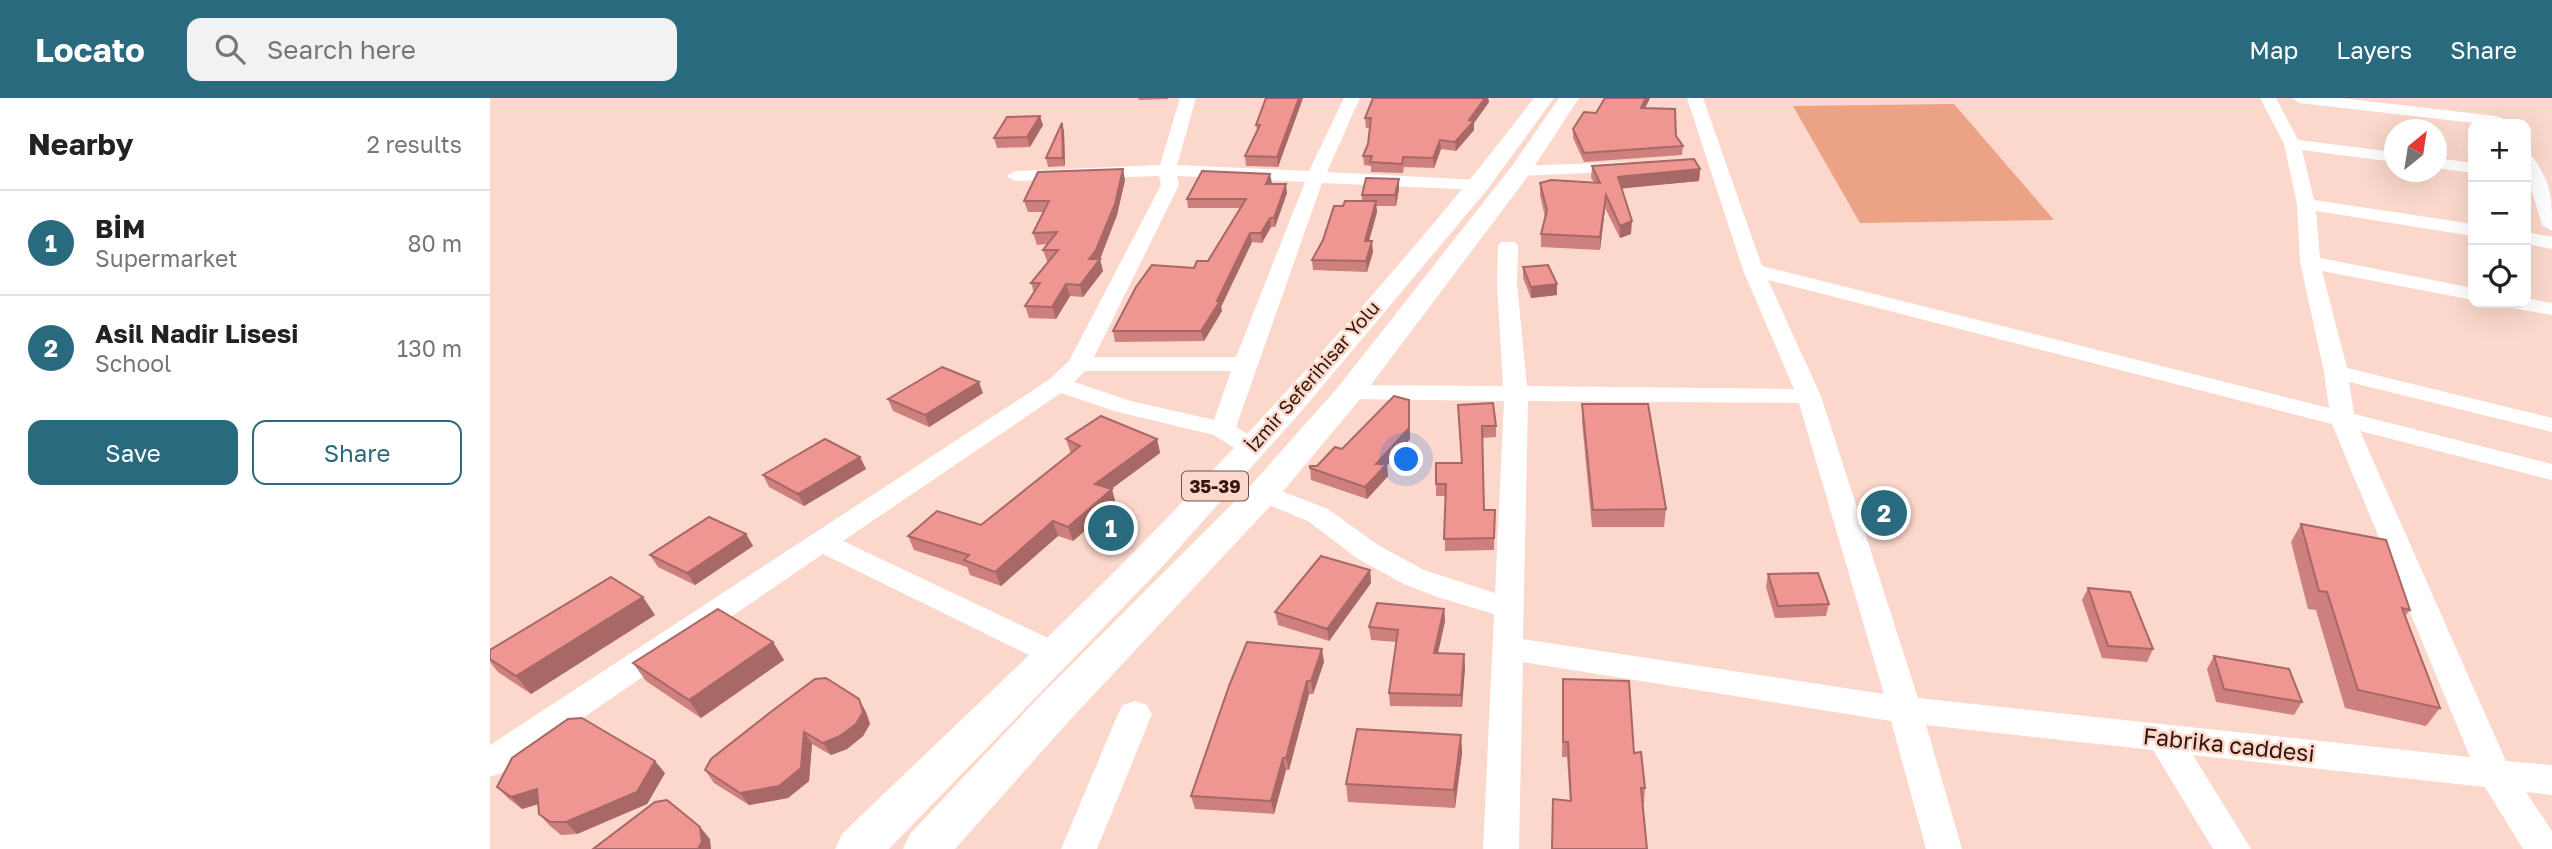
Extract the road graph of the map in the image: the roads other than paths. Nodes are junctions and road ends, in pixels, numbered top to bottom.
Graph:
1 (1188, 98) edge
2 (1352, 98) edge
3 (1544, 98) edge
4 (1569, 98) edge
5 (1695, 98) edge
6 (2268, 98) edge
7 (2300, 98) edge
8 (2479, 119) edge
9 (2292, 144) junction
10 (2384, 156) edge
11 (2447, 164) edge
12 (1649, 166) edge
13 (2468, 167) edge
14 (1167, 170) junction
15 (1520, 171) junction
16 (1015, 176) dead end
17 (1316, 176) junction
18 (2539, 177) edge
19 (1479, 185) junction
20 (2306, 204) junction
21 (2551, 216) edge
22 (2468, 229) edge
23 (2531, 240) edge
24 (2552, 243) edge
25 (1508, 246) dead end
26 (2310, 262) junction
27 (1753, 270) junction
28 (2468, 293) edge
29 (2531, 305) edge
30 (2552, 309) edge
31 (1079, 364) junction
32 (1245, 364) junction
33 (2336, 372) junction
34 (1058, 384) junction
35 (1350, 391) junction
36 (1516, 394) junction
37 (1809, 396) junction
38 (2343, 420) junction
39 (2552, 425) edge
40 (1237, 439) junction
41 (2552, 472) edge
42 (1263, 493) junction
43 (822, 542) junction
44 (1511, 608) junction
45 (1509, 648) junction
46 (1054, 654) junction
47 (1905, 710) junction
48 (1135, 714) dead end
49 (2163, 737) junction
50 (490, 763) edge
51 (2494, 772) junction
52 (2552, 780) edge
53 (858, 849) edge
54 (926, 849) edge
55 (1079, 849) edge
56 (1501, 849) edge
57 (1944, 849) edge
58 (2233, 849) edge
59 (2543, 849) edge

1 - 14 street
2 - 17 street
3 - 19 main road, İzmir Seferihisar Yolu / 35-39
4 - 15 main road, İzmir Seferihisar Yolu / 35-39
5 - 27 street
6 - 9 street
7 - 8 street
9 - 10 street
9 - 20 street
11 - 13 street
12 - 15 street
14 - 16 street
14 - 17 street
14 - 31 street
15 - 35 main road, İzmir Seferihisar Yolu / 35-39
17 - 19 street
17 - 32 street
18 - 21 street
19 - 40 main road, İzmir Seferihisar Yolu / 35-39
20 - 22 street
20 - 26 street
23 - 24 street
25 - 36 street
26 - 28 street
26 - 33 street
27 - 37 street
27 - 38 street
29 - 30 street
31 - 32 street
31 - 34 street
32 - 40 street
33 - 38 street
33 - 39 street
34 - 40 street
34 - 43 street
35 - 36 street
35 - 42 main road, İzmir Seferihisar Yolu / 35-39
36 - 37 street
36 - 44 street
37 - 47 street
38 - 41 street
38 - 51 street
40 - 46 main road, İzmir Seferihisar Yolu / 35-39
42 - 44 street
42 - 54 main road, İzmir Seferihisar Yolu / 35-39
43 - 46 street
43 - 50 street
44 - 45 street
45 - 47 street, Fabrika caddesi
45 - 56 street
46 - 53 main road, İzmir Seferihisar Yolu / 35-39
47 - 49 street, Fabrika caddesi
47 - 57 street
48 - 55 street
49 - 51 street, Fabrika caddesi
49 - 58 street
51 - 52 street, Fabrika caddesi
51 - 59 street

